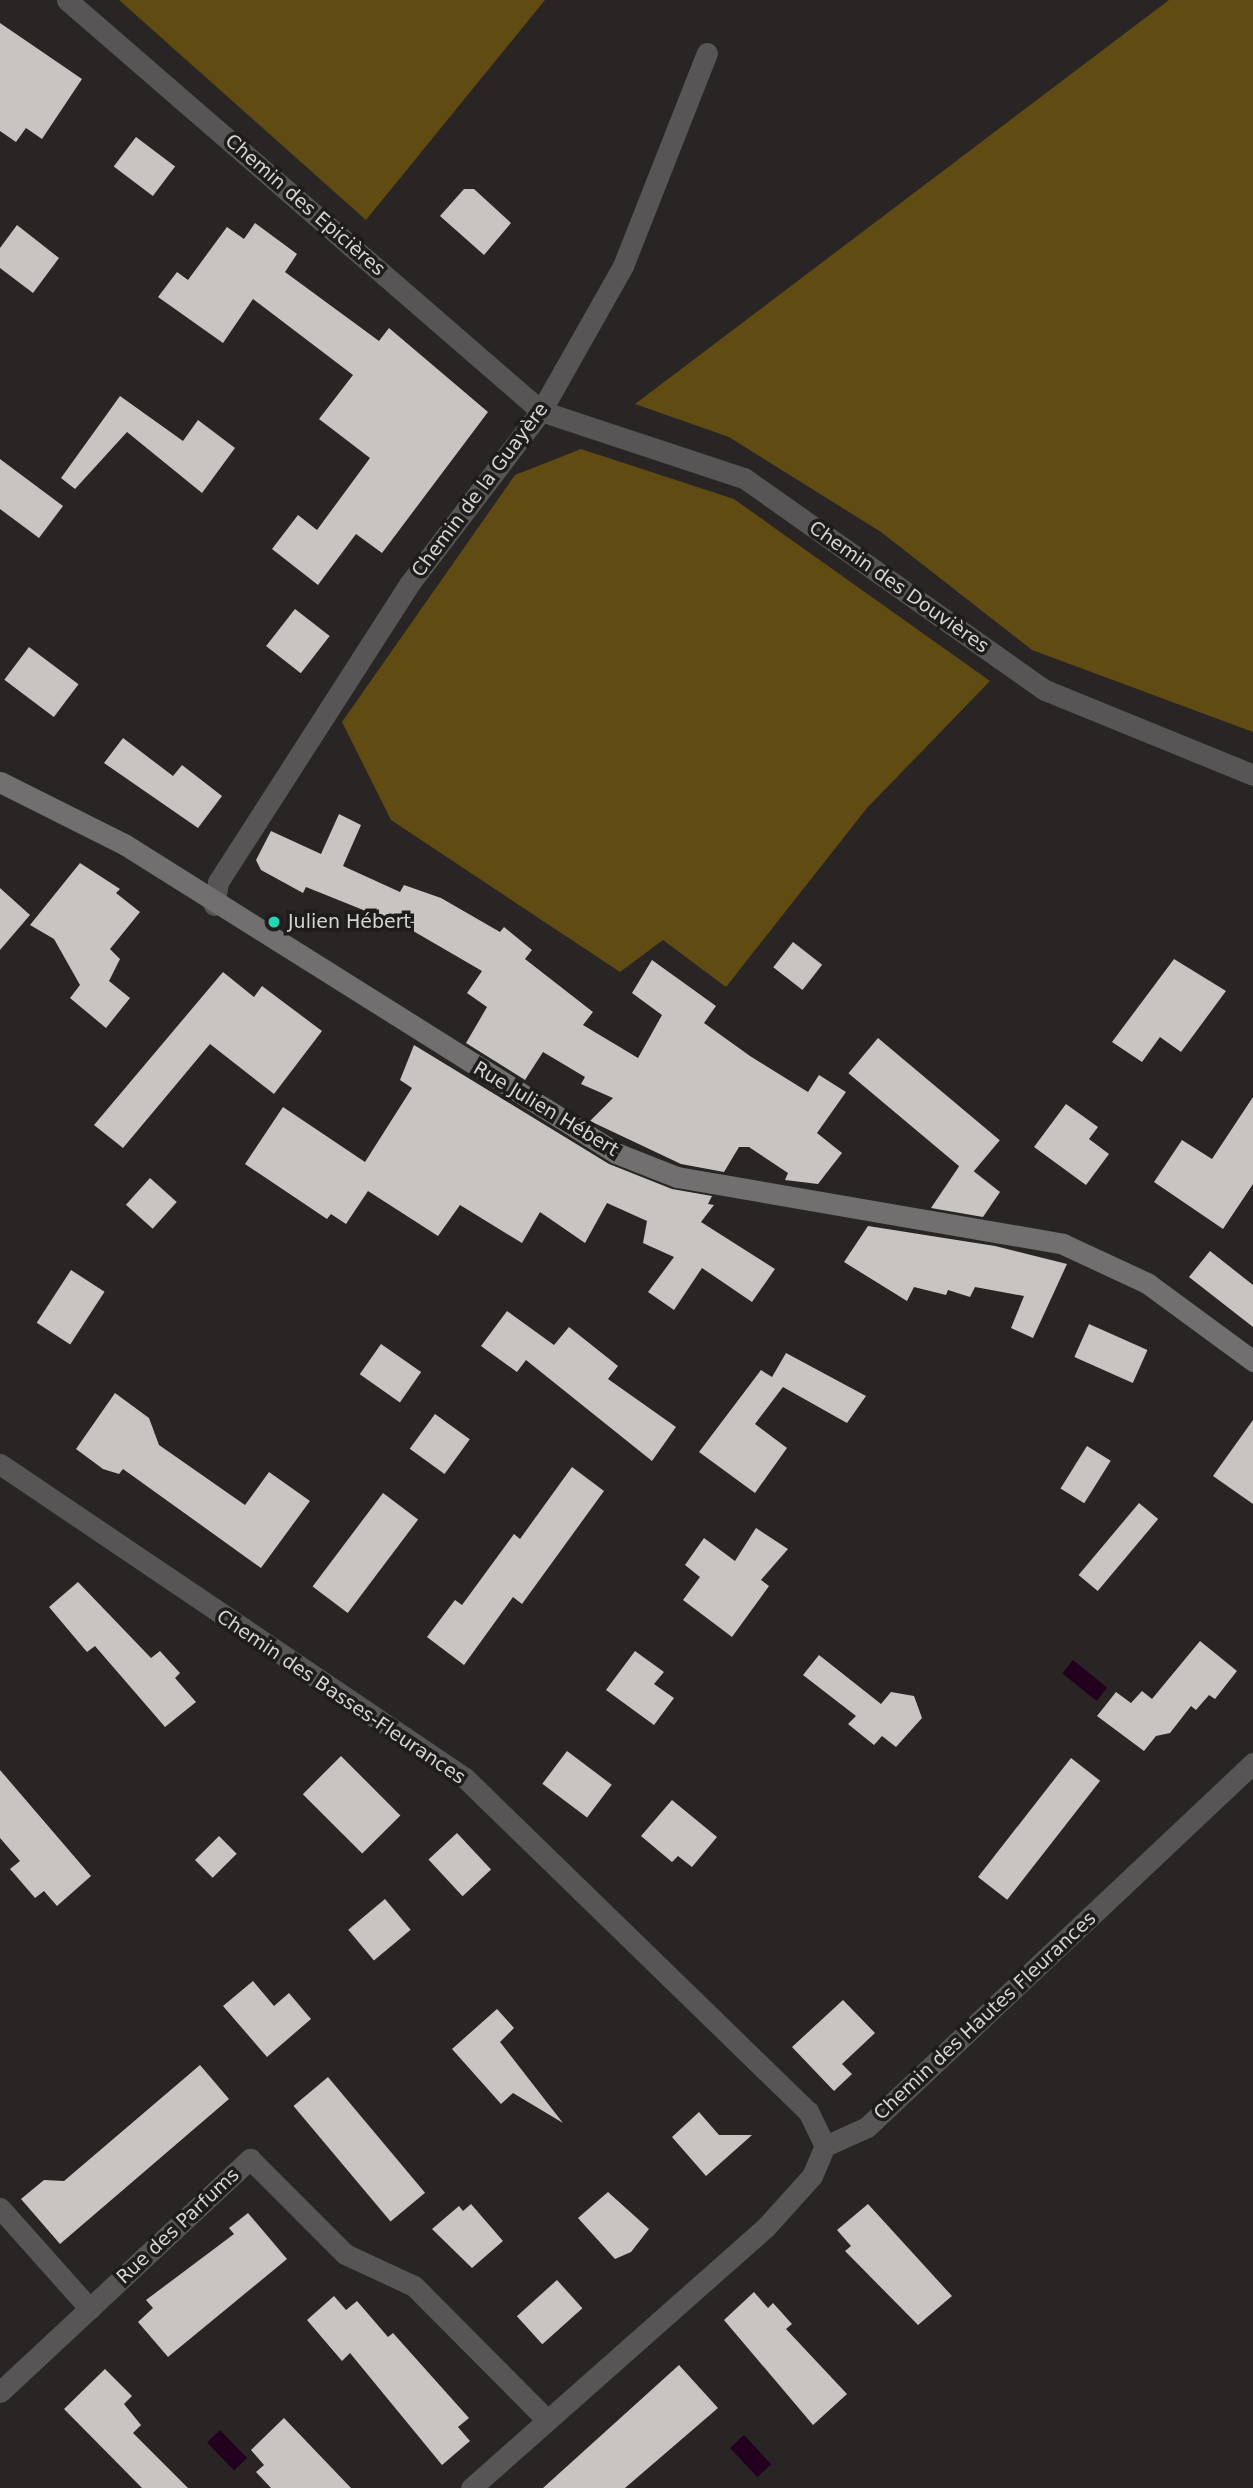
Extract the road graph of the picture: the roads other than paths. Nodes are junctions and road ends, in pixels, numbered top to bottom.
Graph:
1 (67, 0) edge
2 (707, 52) dead end
3 (541, 411) junction
4 (1253, 775) edge
5 (0, 782) edge
6 (214, 905) junction
7 (1253, 1360) edge
8 (0, 1464) edge
9 (1253, 1763) edge
10 (825, 2146) junction
11 (0, 2208) edge
12 (90, 2309) junction
13 (0, 2392) edge
14 (545, 2418) junction
15 (471, 2488) edge

1 - 3 street, Chemin des Epicières
2 - 3 street, Chemin de la Guayère
3 - 4 street, Chemin des Douvières
3 - 6 street, Chemin de la Guayère
5 - 6 street, Rue Julien Hébert
6 - 7 street, Rue Julien Hébert
8 - 10 street, Chemin des Basses-Fleurances
9 - 10 street, Chemin des Hautes Fleurances
10 - 14 street
11 - 12 street
12 - 13 street, Rue des Parfums
12 - 14 street, Rue des Parfums
14 - 15 street

